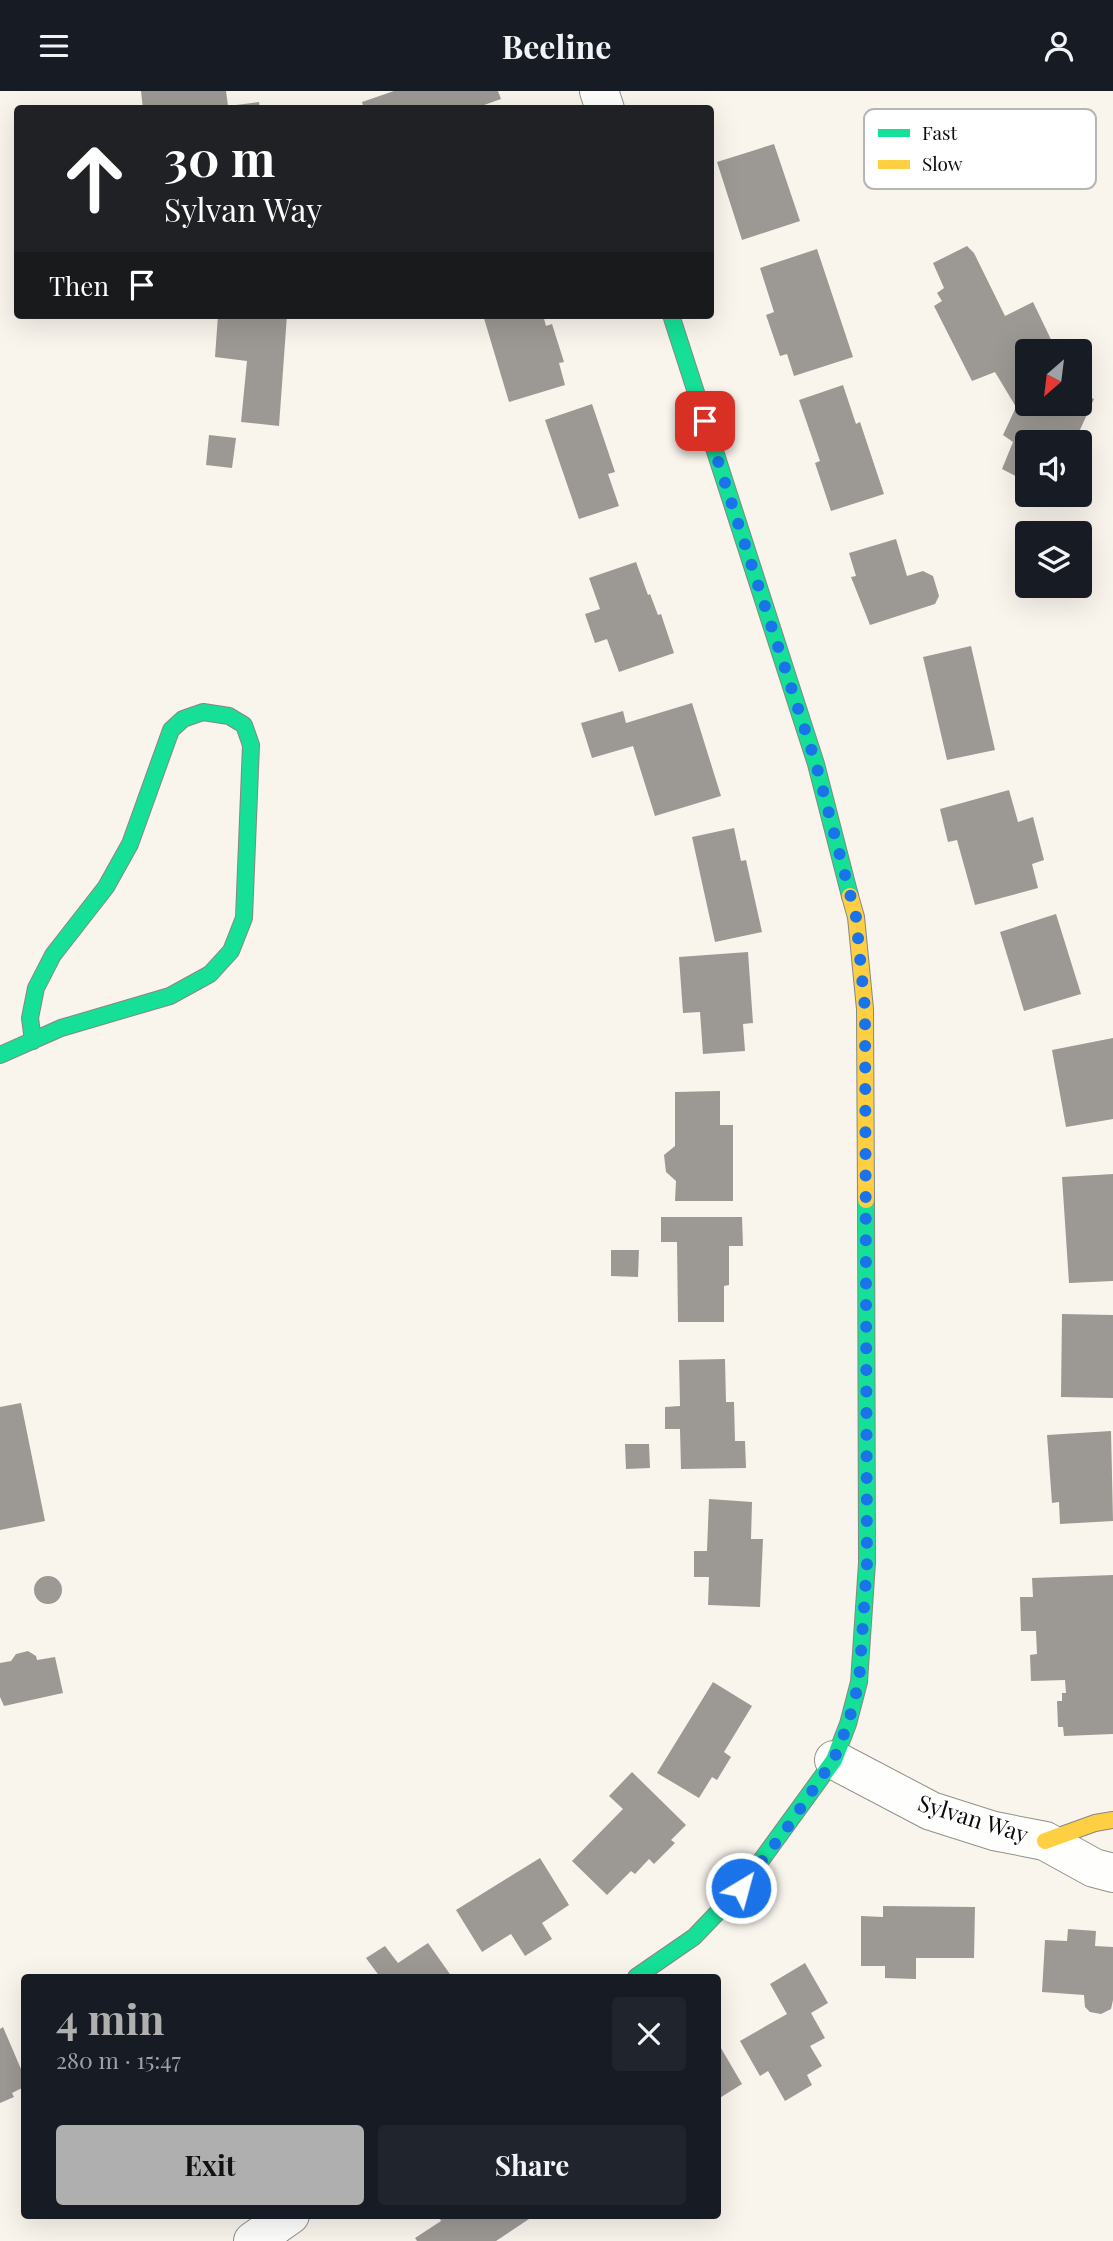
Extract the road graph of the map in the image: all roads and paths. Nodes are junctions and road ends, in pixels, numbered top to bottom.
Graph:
1 (672, 319) edge
2 (33, 1041) junction
3 (0, 1055) edge
4 (834, 1759) junction
5 (1113, 1820) edge
6 (1045, 1840) junction
7 (1113, 1873) edge
8 (640, 1974) edge
9 (284, 2219) edge
10 (253, 2241) edge

1 - 4 street
2 - 2 street
2 - 3 street
4 - 6 street, Sylvan Way
4 - 8 street
5 - 6 street, Sylvan Way
6 - 7 street, Sylvan Way
9 - 10 street

